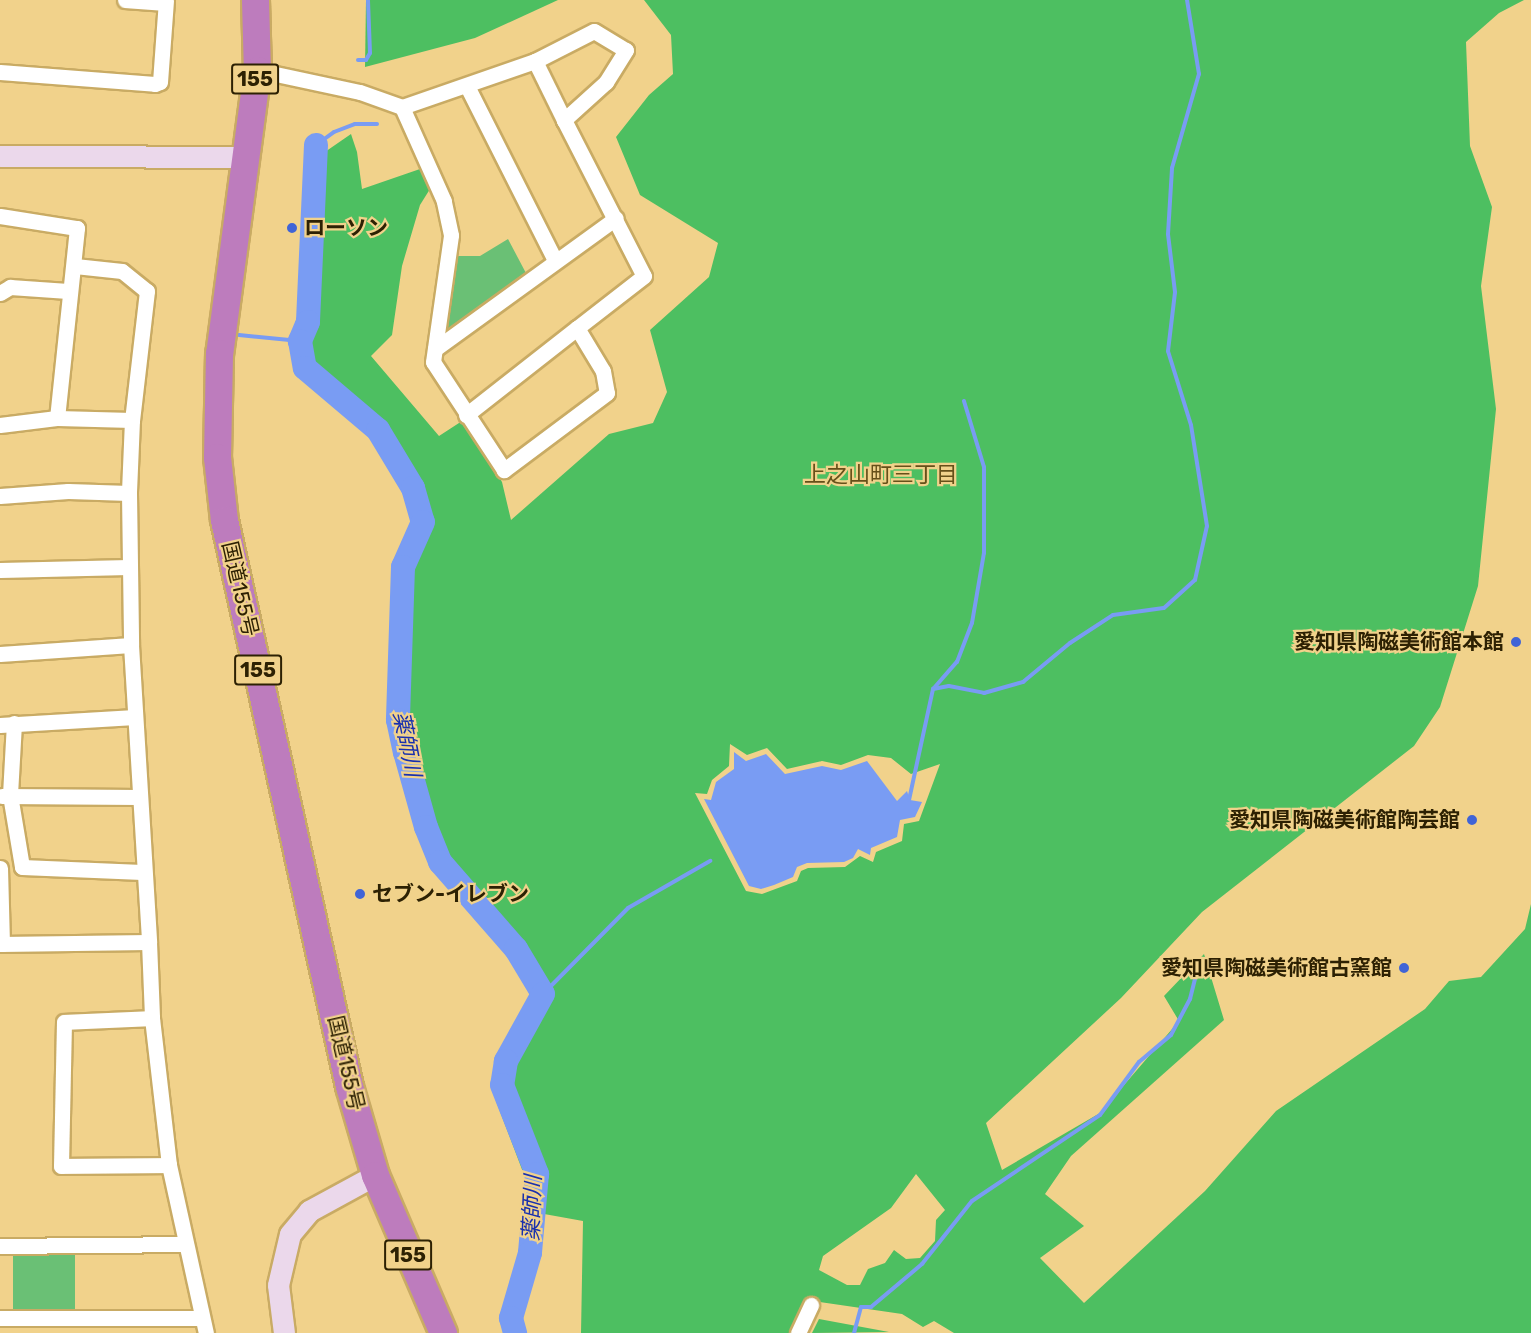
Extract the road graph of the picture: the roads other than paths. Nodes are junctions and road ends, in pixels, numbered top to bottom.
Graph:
1 (125, 0) edge
2 (255, 0) edge
3 (166, 1) edge
4 (535, 61) junction
5 (257, 70) junction
6 (0, 72) edge
7 (467, 86) junction
8 (402, 107) junction
9 (564, 120) junction
10 (0, 156) edge
11 (243, 157) junction
12 (0, 216) edge
13 (616, 218) junction
14 (555, 260) junction
15 (75, 266) junction
16 (68, 291) junction
17 (0, 293) edge
18 (577, 328) junction
19 (435, 349) junction
20 (466, 415) junction
21 (57, 418) junction
22 (132, 420) junction
23 (0, 425) edge
24 (129, 493) junction
25 (0, 496) edge
26 (129, 567) junction
27 (0, 570) edge
28 (131, 645) junction
29 (0, 654) edge
30 (135, 717) junction
31 (7, 724) edge
32 (5, 795) edge
33 (140, 797) junction
34 (0, 868) edge
35 (142, 872) junction
36 (149, 942) junction
37 (1, 944) edge
38 (152, 1018) junction
39 (169, 1165) junction
40 (375, 1175) junction
41 (185, 1244) junction
42 (0, 1246) edge
43 (811, 1305) dead end
44 (0, 1318) edge
45 (204, 1326) edge
46 (284, 1333) edge
47 (443, 1333) edge
48 (798, 1333) edge

1 - 3 street
2 - 5 highway, 国道155号 / 155
3 - 6 street
4 - 7 street
4 - 9 street
4 - 9 street
5 - 8 street
5 - 11 highway, 国道155号 / 155
7 - 8 street
7 - 14 street
8 - 19 street
9 - 13 street
10 - 11 street
11 - 40 highway, 国道155号 / 155
12 - 15 street
13 - 14 street
13 - 18 street
14 - 19 street
15 - 16 street
15 - 22 street
16 - 17 street
16 - 21 street
18 - 20 street
18 - 20 street
19 - 20 street
21 - 22 street
21 - 23 street
22 - 24 street
24 - 25 street
24 - 26 street
26 - 27 street
26 - 28 street
28 - 29 street
28 - 30 street
30 - 31 street
30 - 33 street
31 - 32 street
32 - 33 street
32 - 35 street
33 - 35 street
34 - 37 street
35 - 36 street
36 - 37 street
36 - 38 street
38 - 39 street
38 - 39 street
39 - 41 street
40 - 46 street
40 - 47 highway, 国道155号 / 155
41 - 42 street
41 - 45 street
43 - 48 street
44 - 45 street

